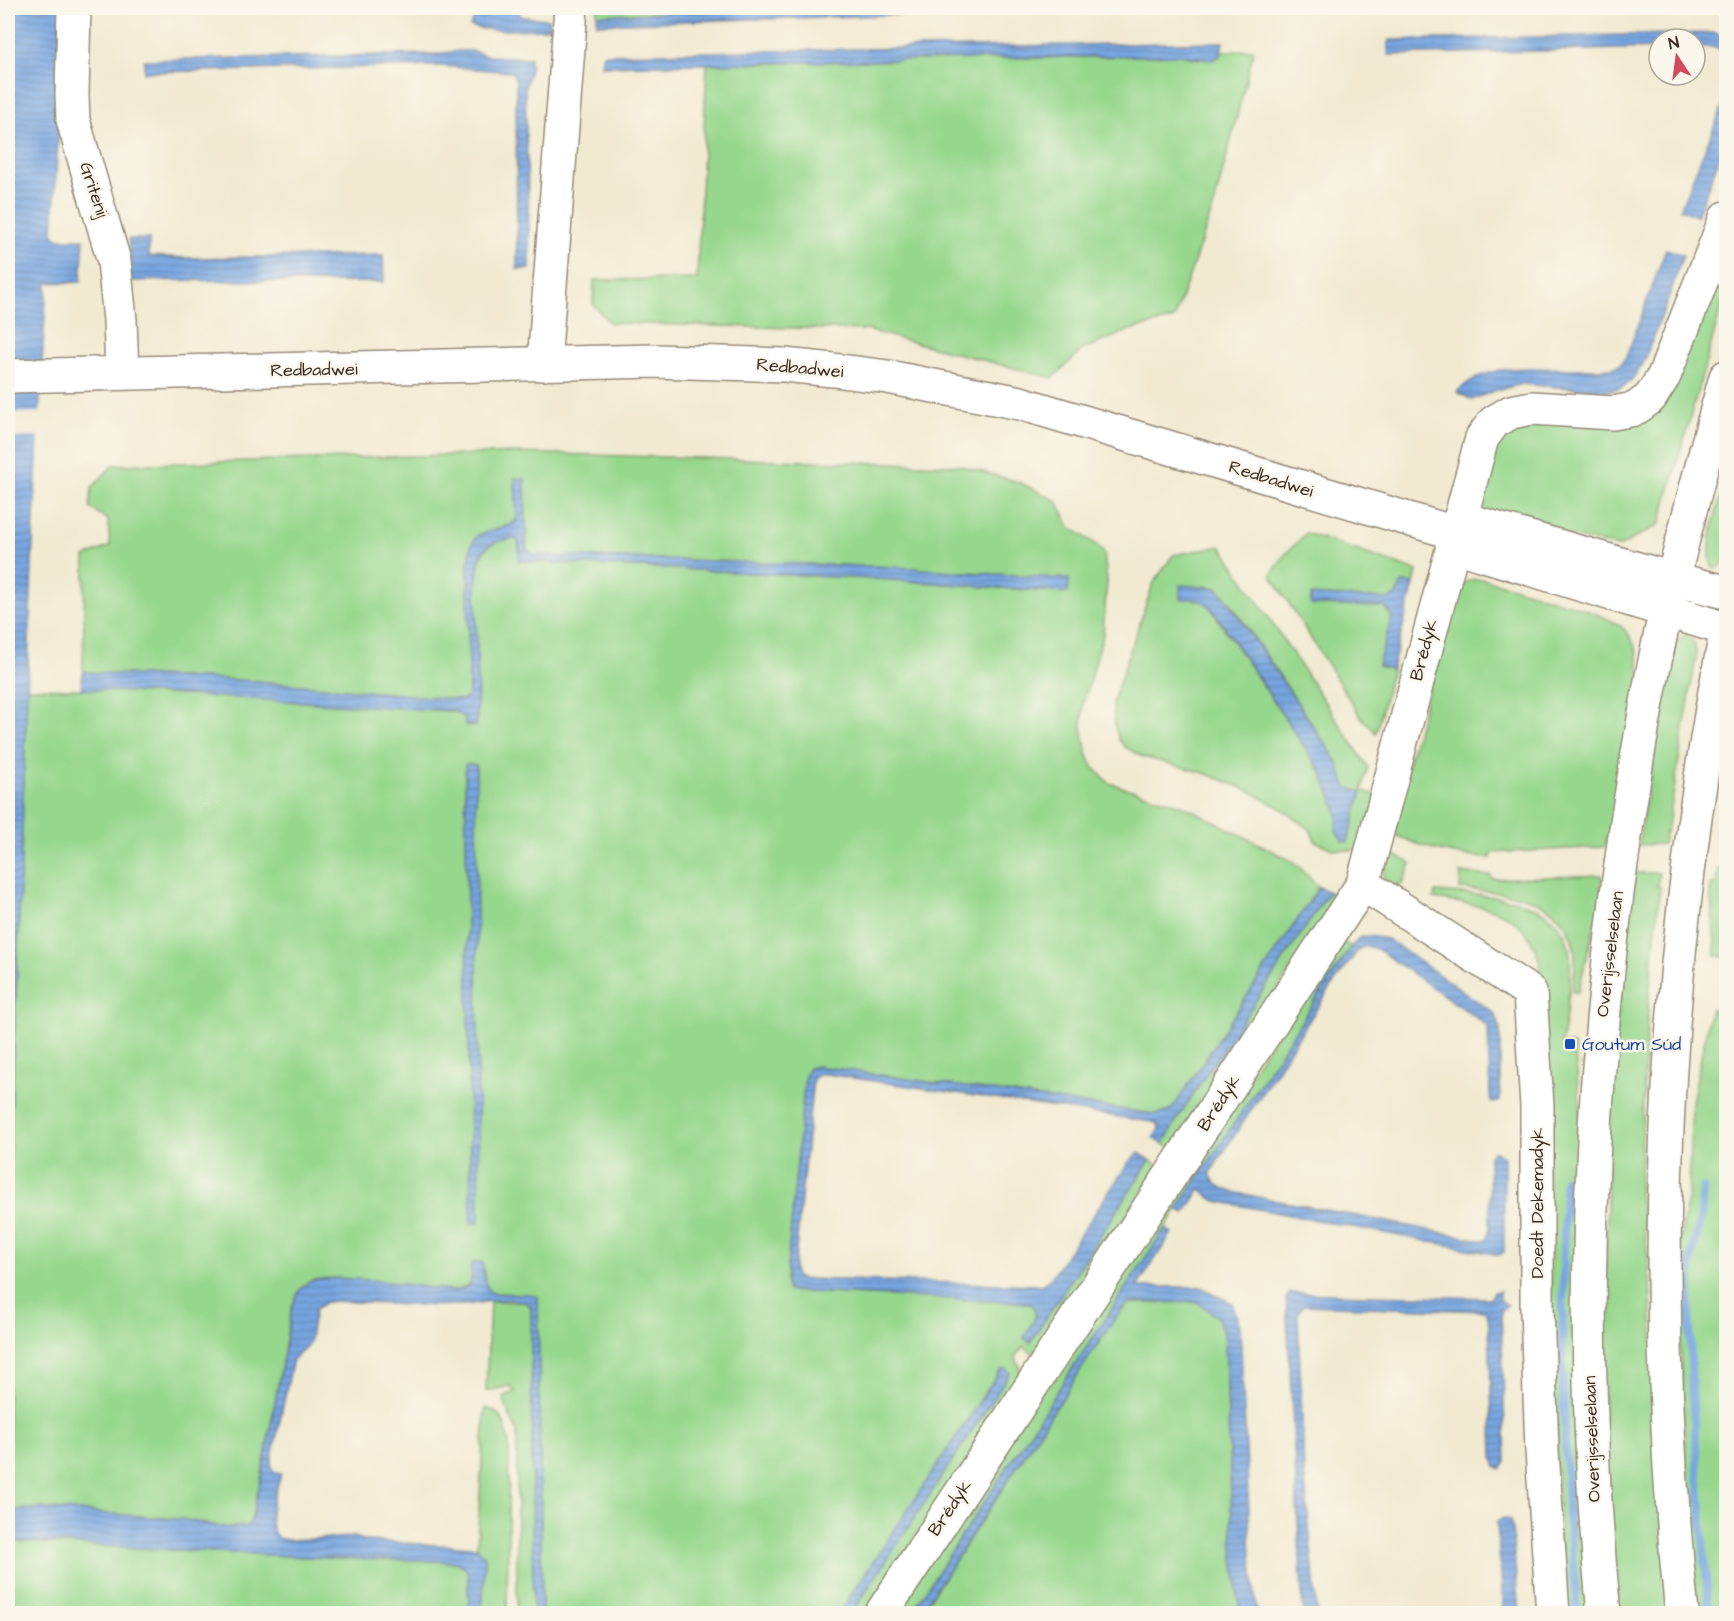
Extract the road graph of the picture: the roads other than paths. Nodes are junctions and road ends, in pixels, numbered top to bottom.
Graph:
1 (74, 8) edge
2 (571, 8) edge
3 (1726, 218) edge
4 (544, 364) junction
5 (122, 373) junction
6 (8, 376) edge
7 (1726, 377) edge
8 (1456, 532) junction
9 (1726, 592) edge
10 (1670, 595) junction
11 (1726, 631) edge
12 (1363, 884) junction
13 (881, 1614) edge
14 (1553, 1614) edge
15 (1604, 1614) edge
16 (1682, 1614) edge

1 - 5 street, Gritenij
2 - 4 street
3 - 8 street, Brédyk
4 - 5 street, Redbadwei
4 - 8 street, Redbadwei
5 - 6 street, Redbadwei
7 - 10 street, Overijsselselaan
8 - 10 street, Redbadwei
8 - 12 street, Brédyk
9 - 10 street
10 - 11 street
10 - 15 street, Overijsselselaan
11 - 16 street
12 - 13 street, Brédyk
12 - 14 street, Doedt Dekemadyk

